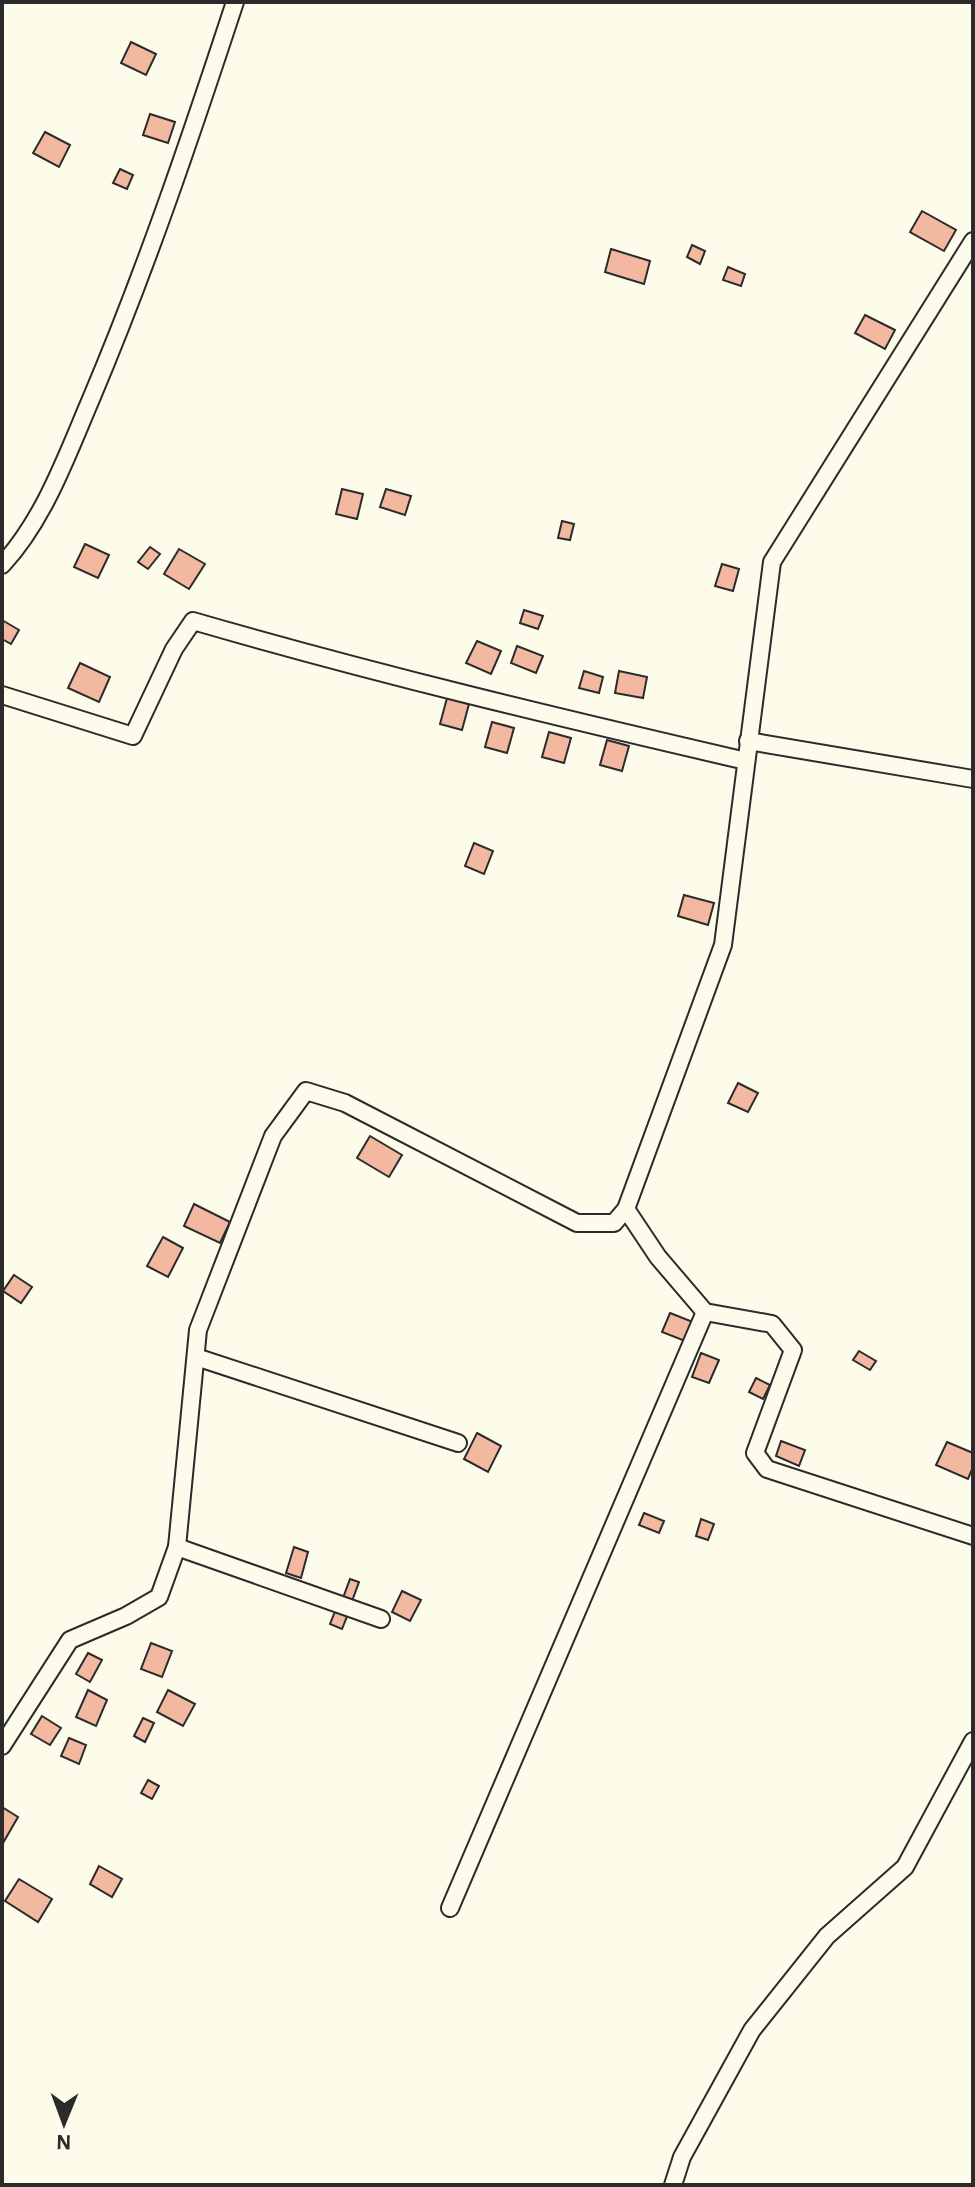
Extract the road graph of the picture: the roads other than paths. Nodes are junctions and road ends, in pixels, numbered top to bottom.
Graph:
1 (235, 2) edge
2 (973, 241) edge
3 (2, 565) edge
4 (2, 695) edge
5 (748, 741) junction
6 (746, 761) junction
7 (973, 779) edge
8 (626, 1209) junction
9 (705, 1312) junction
10 (196, 1357) junction
11 (458, 1443) dead end
12 (973, 1536) edge
13 (177, 1547) junction
14 (381, 1619) dead end
15 (973, 1741) edge
16 (2, 1746) edge
17 (450, 1908) dead end
18 (673, 2185) edge

1 - 3 street
2 - 5 street
4 - 6 street
5 - 6 street
5 - 7 street
6 - 8 street
8 - 9 street
8 - 10 street
9 - 12 street
9 - 17 street
10 - 11 street
10 - 13 street
13 - 14 street
13 - 16 street
15 - 18 street

